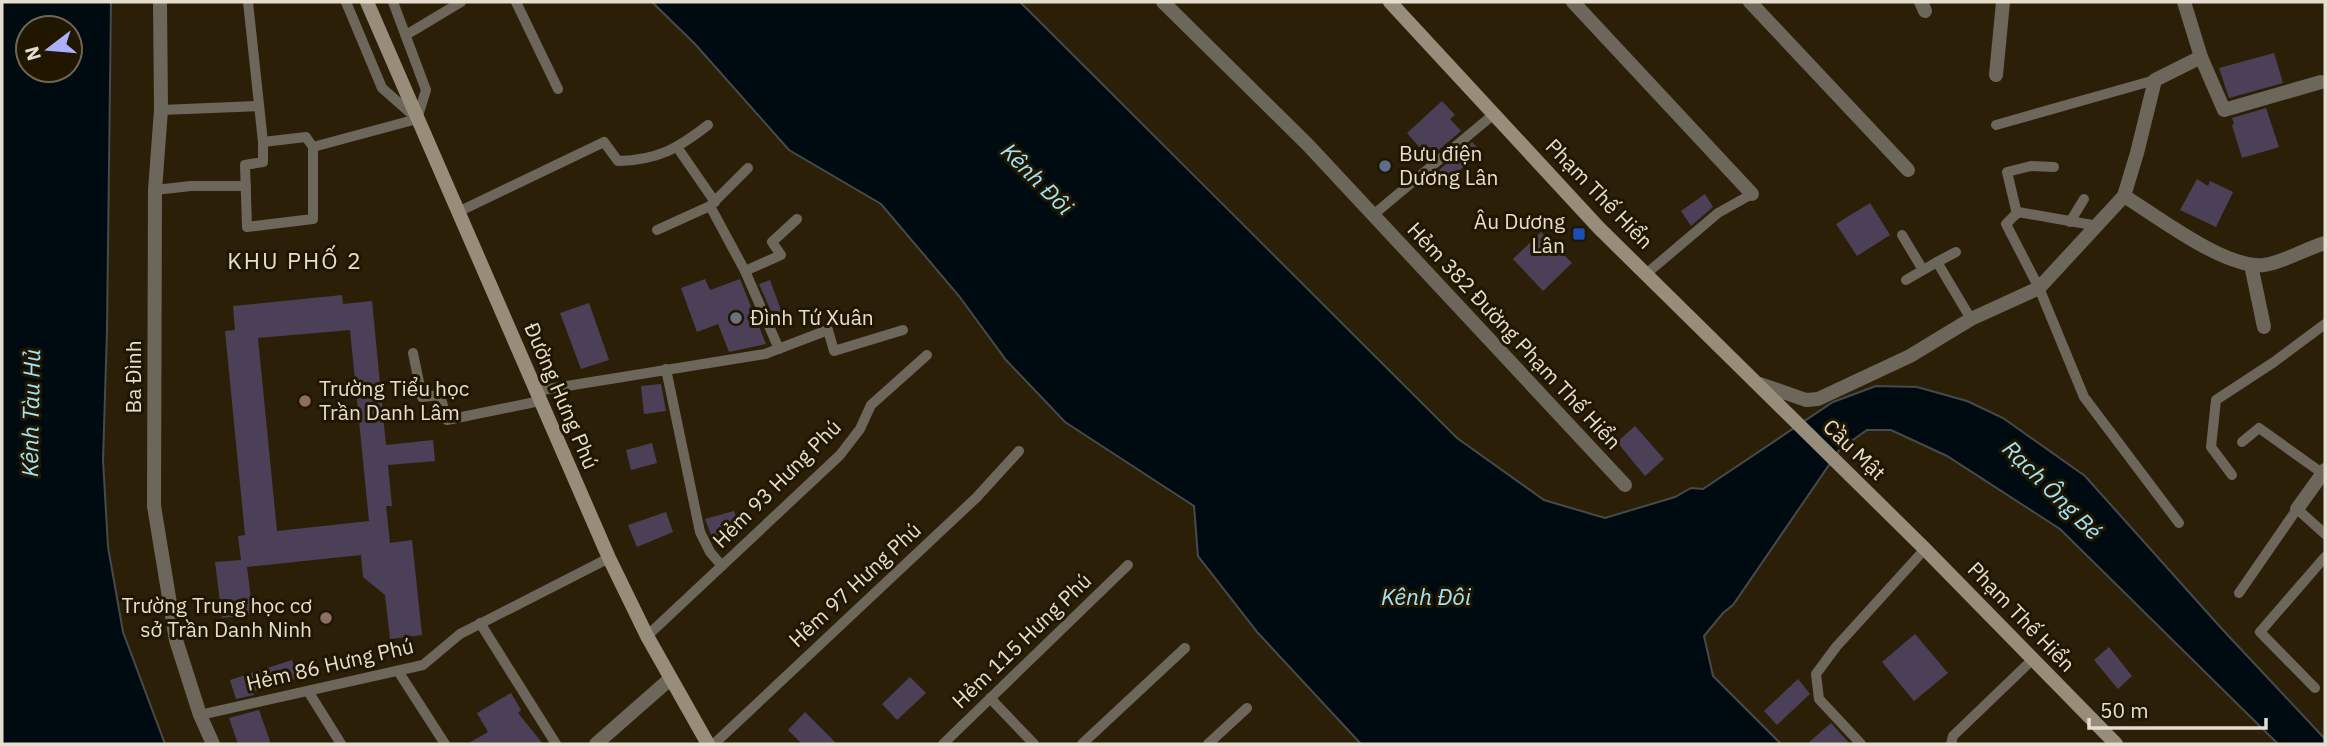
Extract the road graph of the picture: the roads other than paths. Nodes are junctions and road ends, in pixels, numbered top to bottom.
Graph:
1 (160, 2) edge
2 (248, 2) edge
3 (346, 2) edge
4 (367, 2) edge
5 (393, 2) edge
6 (461, 2) edge
7 (516, 2) edge
8 (1163, 2) edge
9 (1390, 2) edge
10 (1573, 2) edge
11 (1750, 2) edge
12 (2003, 2) edge
13 (2184, 2) edge
14 (406, 35) junction
15 (2201, 57) junction
16 (1996, 75) dead end
17 (2155, 80) junction
18 (2321, 82) dead end
19 (558, 89) dead end
20 (259, 106) junction
21 (161, 110) junction
22 (1494, 114) junction
23 (416, 119) junction
24 (708, 125) dead end
25 (1996, 125) dead end
26 (263, 142) junction
27 (313, 147) junction
28 (677, 147) junction
29 (2054, 167) dead end
30 (748, 168) dead end
31 (1908, 170) dead end
32 (246, 186) junction
33 (155, 190) junction
34 (1752, 194) joint
35 (2124, 196) junction
36 (2084, 199) dead end
37 (713, 204) junction
38 (458, 212) junction
39 (2017, 214) junction
40 (1373, 215) junction
41 (797, 219) dead end
42 (2070, 222) junction
43 (2098, 226) junction
44 (657, 230) dead end
45 (1902, 235) dead end
46 (2325, 243) edge
47 (1956, 252) dead end
48 (1937, 262) junction
49 (2251, 265) junction
50 (1923, 270) junction
51 (745, 271) junction
52 (1646, 274) junction
53 (1906, 280) dead end
54 (2039, 288) junction
55 (1971, 319) junction
56 (2325, 324) edge
57 (2264, 327) dead end
58 (904, 330) dead end
59 (779, 349) junction
60 (413, 354) dead end
61 (927, 355) dead end
62 (666, 369) junction
63 (1760, 384) junction
64 (538, 396) junction
65 (1783, 410) joint
66 (2242, 442) dead end
67 (1019, 451) dead end
68 (2324, 472) edge
69 (2232, 475) dead end
70 (1625, 485) dead end
71 (2297, 509) junction
72 (1896, 521) joint
73 (2179, 523) dead end
74 (2325, 534) edge
75 (1925, 549) junction
76 (2325, 557) edge
77 (608, 558) junction
78 (1128, 565) dead end
79 (722, 566) junction
80 (2239, 593) dead end
81 (481, 623) junction
82 (647, 636) junction
83 (1185, 648) dead end
84 (2033, 659) junction
85 (398, 671) junction
86 (670, 679) junction
87 (2315, 688) dead end
88 (308, 691) junction
89 (990, 698) junction
90 (1247, 708) dead end
91 (200, 715) junction
92 (213, 744) edge
93 (341, 744) edge
94 (445, 744) edge
95 (556, 744) edge
96 (596, 744) edge
97 (708, 744) edge
98 (714, 744) edge
99 (943, 744) edge
100 (1034, 744) edge
101 (1082, 744) edge
102 (1208, 744) edge
103 (1861, 744) edge
104 (1951, 744) edge
105 (2116, 744) edge

1 - 21 street, Ba Đình
2 - 20 lane
3 - 23 lane
4 - 23 main road, Đường Hưng Phú
5 - 14 lane
6 - 14 lane
7 - 19 lane
8 - 40 street, Hẻm 382 Đường Phạm Thế Hiển
9 - 22 main road, Phạm Thế Hiển
10 - 34 street
11 - 31 street
12 - 16 street
13 - 15 street
14 - 23 lane
15 - 17 street
15 - 18 street
17 - 25 lane
17 - 35 street
20 - 21 lane
20 - 26 lane
21 - 33 street, Ba Đình
22 - 40 lane
22 - 52 main road, Phạm Thế Hiển
23 - 27 lane
23 - 38 main road, Đường Hưng Phú
24 - 28 lane
26 - 27 lane
26 - 32 lane
27 - 32 lane
28 - 37 lane
28 - 38 lane
29 - 39 lane
30 - 37 lane
32 - 33 lane
33 - 91 street, Ba Đình
34 - 52 lane
35 - 43 street
35 - 49 street
36 - 42 lane
37 - 44 lane
37 - 51 lane
38 - 64 main road, Đường Hưng Phú
39 - 42 lane
39 - 54 lane
40 - 70 street, Hẻm 382 Đường Phạm Thế Hiển
41 - 51 lane
42 - 43 lane
43 - 54 street
45 - 50 lane
46 - 49 street
47 - 48 lane
48 - 50 lane
48 - 55 lane
49 - 57 street
50 - 53 lane
51 - 59 lane
52 - 63 main road, Phạm Thế Hiển
54 - 55 street
54 - 73 lane
55 - 63 street
56 - 69 lane
58 - 59 lane
59 - 62 lane
60 - 64 lane
61 - 79 lane, Hẻm 93 Hưng Phú
62 - 64 lane
62 - 79 lane
63 - 65 main road, Phạm Thế Hiển
64 - 77 main road, Đường Hưng Phú
65 - 72 main road, Cầu Mật
66 - 68 lane
67 - 98 lane, Hẻm 97 Hưng Phú
68 - 71 street
71 - 74 lane
71 - 80 lane
72 - 75 main road, Phạm Thế Hiển
75 - 84 main road, Phạm Thế Hiển
75 - 103 lane
76 - 87 lane
77 - 81 lane, Hẻm 86 Hưng Phú
77 - 82 main road, Đường Hưng Phú
78 - 89 lane, Hẻm 115 Hưng Phú
79 - 82 lane, Hẻm 93 Hưng Phú
81 - 85 lane, Hẻm 86 Hưng Phú
81 - 95 lane
82 - 86 main road, Đường Hưng Phú
83 - 101 lane
84 - 104 lane
84 - 105 main road, Phạm Thế Hiển
85 - 88 lane, Hẻm 86 Hưng Phú
85 - 94 lane
86 - 96 street
86 - 97 main road, Đường Hưng Phú
88 - 91 lane, Hẻm 86 Hưng Phú
88 - 93 lane
89 - 99 lane, Hẻm 115 Hưng Phú
89 - 100 lane
90 - 102 lane
91 - 92 street, Ba Đình

